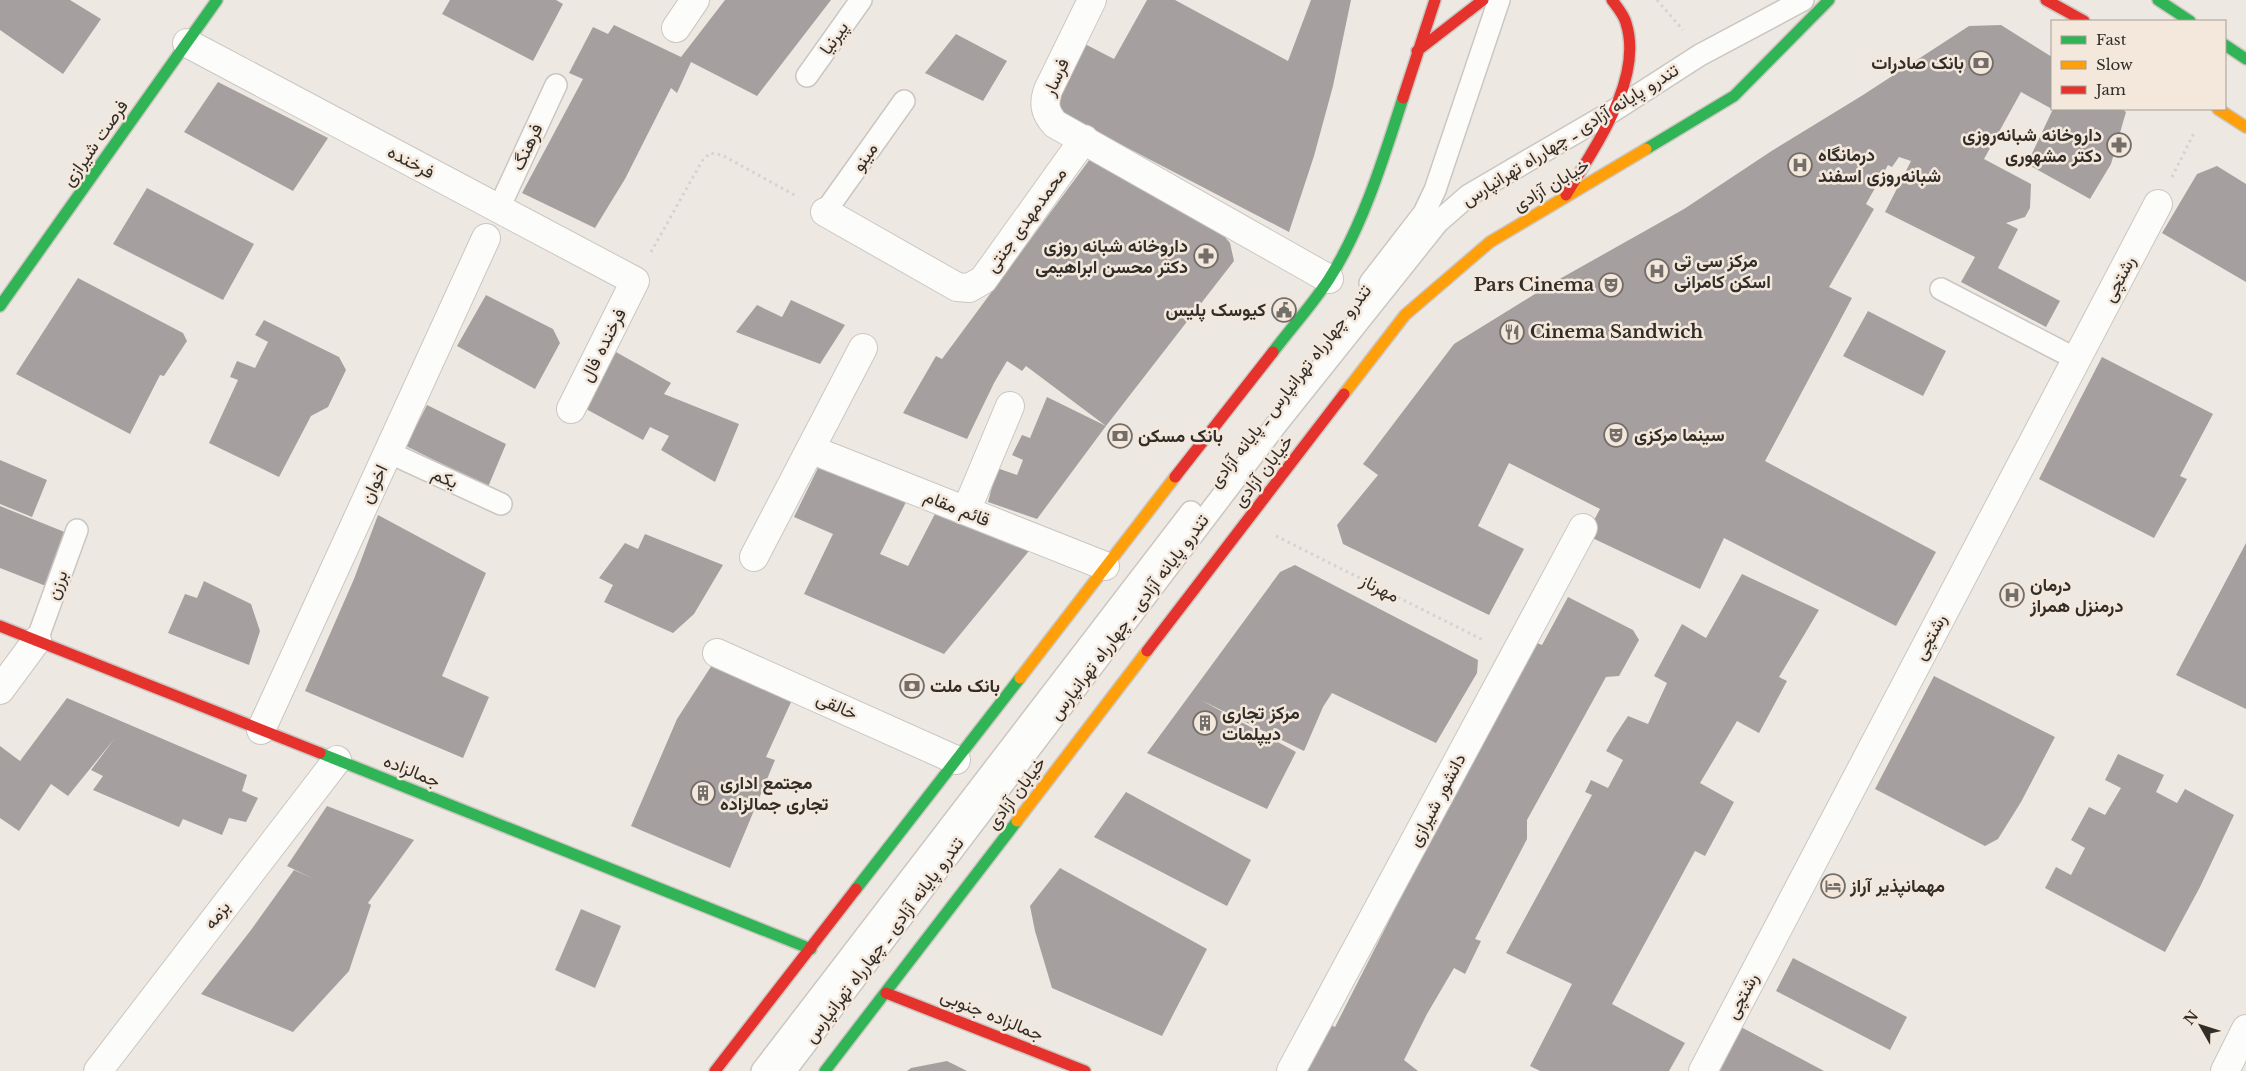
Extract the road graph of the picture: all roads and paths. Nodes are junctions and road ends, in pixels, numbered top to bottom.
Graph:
1 (217, 0) edge
2 (696, 0) edge
3 (860, 0) edge
4 (1092, 0) edge
5 (1435, 0) edge
6 (1483, 0) edge
7 (1499, 0) edge
8 (1612, 0) edge
9 (1657, 0) edge
10 (1803, 0) edge
11 (1829, 0) edge
12 (2046, 0) edge
13 (2158, 0) edge
14 (2082, 20) edge
15 (2188, 20) edge
16 (676, 28) dead end
17 (1684, 31) dead end
18 (187, 43) junction
19 (2226, 46) edge
20 (1417, 51) junction
21 (2246, 59) edge
22 (807, 76) dead end
23 (556, 85) dead end
24 (904, 101) dead end
25 (2220, 110) edge
26 (1613, 111) junction
27 (2246, 127) edge
28 (2194, 133) dead end
29 (1084, 139) junction
30 (1565, 197) junction
31 (2158, 204) joint
32 (499, 208) junction
33 (825, 212) junction
34 (486, 238) dead end
35 (1328, 279) junction
36 (635, 281) junction
37 (1941, 289) dead end
38 (0, 306) edge
39 (863, 348) dead end
40 (2076, 359) junction
41 (1010, 406) dead end
42 (570, 409) dead end
43 (810, 449) junction
44 (388, 452) junction
45 (501, 504) dead end
46 (966, 511) junction
47 (1246, 522) junction
48 (1583, 528) dead end
49 (77, 530) dead end
50 (754, 556) dead end
51 (1104, 566) junction
52 (0, 626) edge
53 (37, 640) junction
54 (717, 653) dead end
55 (1514, 656) junction
56 (0, 690) edge
57 (261, 730) junction
58 (336, 760) junction
59 (956, 760) junction
60 (811, 949) junction
61 (886, 993) junction
62 (2246, 1030) edge
63 (98, 1071) edge
64 (715, 1071) edge
65 (762, 1071) edge
66 (785, 1071) edge
67 (825, 1071) edge
68 (1085, 1071) edge
69 (1291, 1071) edge
70 (1703, 1071) edge
71 (2225, 1071) edge

1 - 18 main road, فرصت شیرازی
2 - 16 street
3 - 22 lane, پیرنیا
4 - 29 street, فرسار
5 - 20 main road
6 - 20 main road
7 - 65 lane, تندرو چهارراه تهرانپارس ـ پایانه آزادی
8 - 26 main road
9 - 17 path
10 - 26 lane, تندرو پایانه آزادی ـ چهارراه تهرانپارس
11 - 30 main road, خیابان آزادی
12 - 14 main road
13 - 15 main road
18 - 32 street, فرخنده
18 - 38 main road, فرصت شیرازی
19 - 21 main road
20 - 35 main road
23 - 32 lane, فرهنگ
24 - 33 lane, مینو
25 - 27 main road
26 - 30 main road
26 - 66 lane, تندرو پایانه آزادی ـ چهارراه تهرانپارس
28 - 31 path
29 - 33 street, محمدمهدی جنتی
29 - 35 street
30 - 47 main road, خیابان آزادی
31 - 40 street, رشتچی
32 - 36 street, فرخنده
33 - 36 path
34 - 44 street, اخوان
35 - 51 main road
36 - 42 street, فرخنده فال
37 - 40 lane
39 - 43 street
40 - 70 street, رشتچی
41 - 46 street
43 - 46 street, قائم مقام
43 - 50 street
44 - 45 lane, یکم
44 - 57 street, اخوان
46 - 51 street, قائم مقام
47 - 55 path, مهرناز
47 - 61 main road, خیابان آزادی
48 - 55 street, دانشور شیرازی
49 - 53 lane, برزن
51 - 59 main road
52 - 53 main road, جمالزاده
53 - 56 street
53 - 57 main road, جمالزاده
54 - 59 street, خالقی
55 - 69 street, دانشور شیرازی
57 - 58 main road, جمالزاده
58 - 60 main road, جمالزاده
58 - 63 street, بزمه
59 - 60 main road
60 - 64 main road
61 - 67 main road, خیابان آزادی
61 - 68 main road, جمالزاده جنوبی
62 - 71 street

